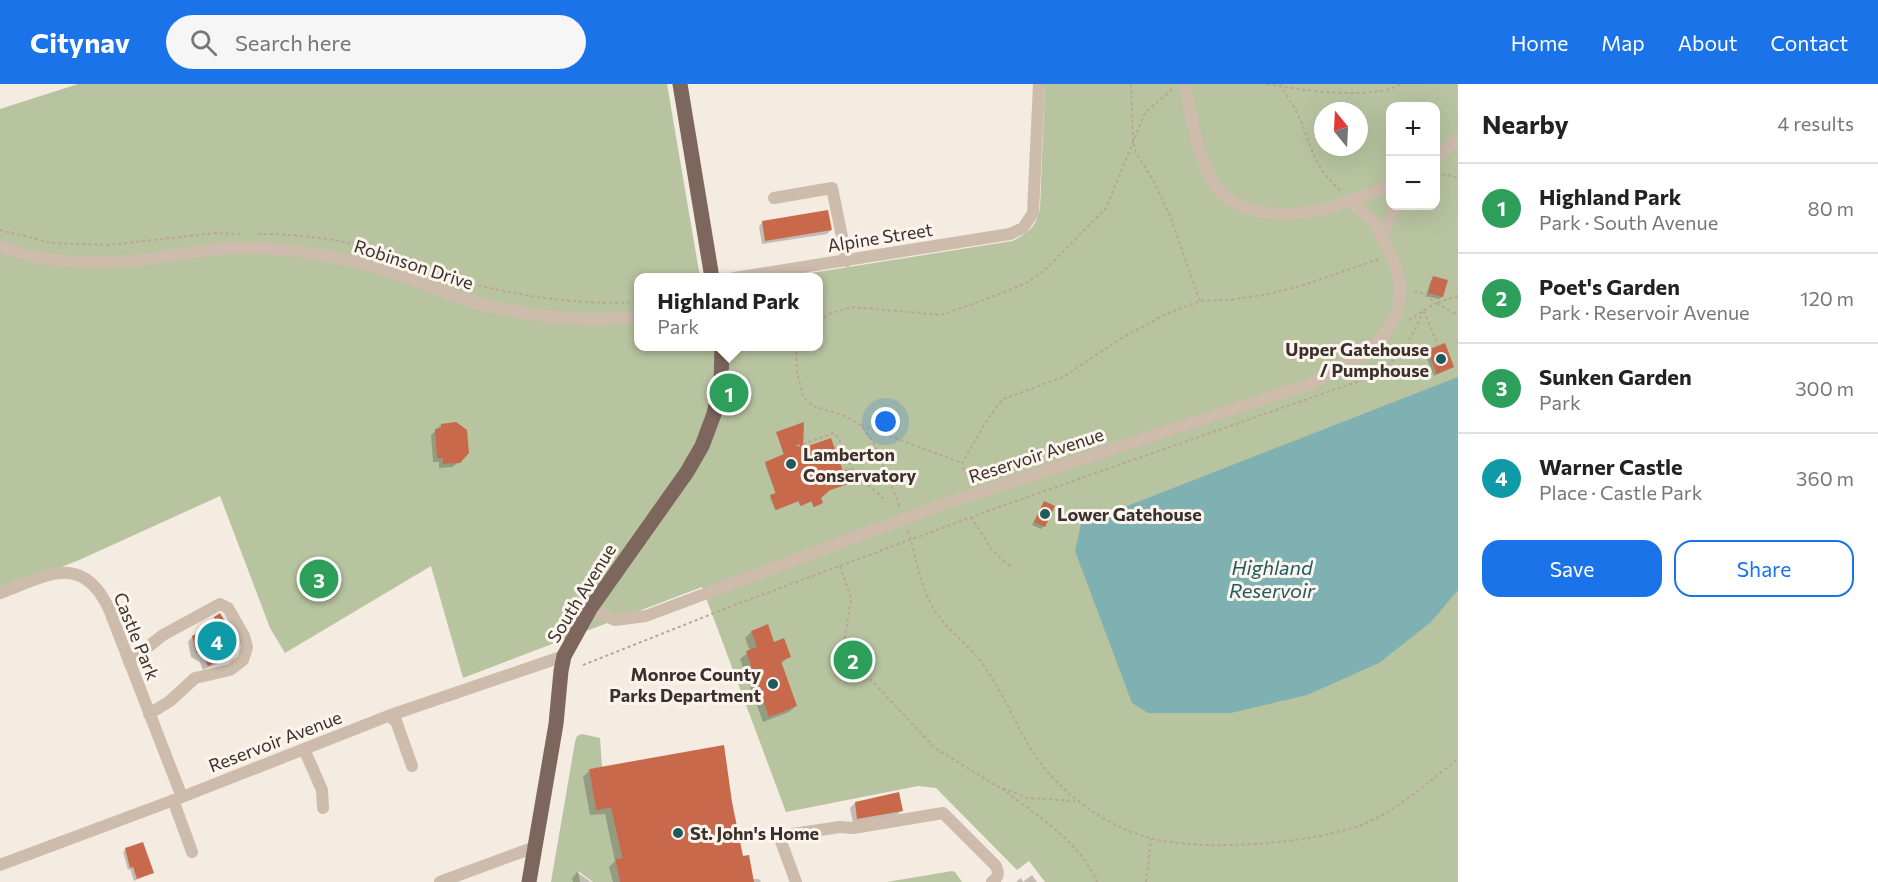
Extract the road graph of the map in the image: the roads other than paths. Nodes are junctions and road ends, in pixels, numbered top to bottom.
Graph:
1 (680, 84) edge
2 (1039, 84) edge
3 (1184, 84) edge
4 (1458, 139) edge
5 (1438, 156) edge
6 (1386, 186) edge
7 (774, 198) dead end
8 (1351, 201) junction
9 (1395, 210) edge
10 (1381, 237) junction
11 (0, 248) edge
12 (847, 261) junction
13 (711, 273) edge
14 (767, 273) edge
15 (634, 317) edge
16 (723, 351) edge
17 (0, 593) edge
18 (590, 609) junction
19 (564, 656) junction
20 (129, 662) junction
21 (149, 714) junction
22 (388, 716) junction
23 (304, 749) junction
24 (412, 766) dead end
25 (177, 799) junction
26 (323, 808) dead end
27 (535, 847) junction
28 (192, 852) dead end
29 (0, 865) edge
30 (440, 882) edge
31 (529, 882) edge
32 (796, 882) edge
33 (992, 882) edge

1 - 13 main road
2 - 12 street, Alpine Street
3 - 8 street
4 - 5 street
6 - 8 street
7 - 12 street
8 - 10 street, Reservoir Avenue
9 - 10 street
10 - 18 street, Reservoir Avenue
11 - 15 street, Robinson Drive
12 - 14 street, Alpine Street
16 - 18 main road, South Avenue
17 - 20 street, Castle Park
18 - 19 main road, South Avenue
19 - 22 street, Reservoir Avenue
19 - 27 main road, South Avenue
20 - 21 street, Castle Park
20 - 21 street
21 - 25 street, Castle Park
22 - 23 street, Reservoir Avenue
22 - 24 street
23 - 25 street, Reservoir Avenue
23 - 26 street
25 - 28 street, Castle Park
25 - 29 street, Reservoir Avenue
27 - 30 street
27 - 31 main road, South Avenue
32 - 33 street

